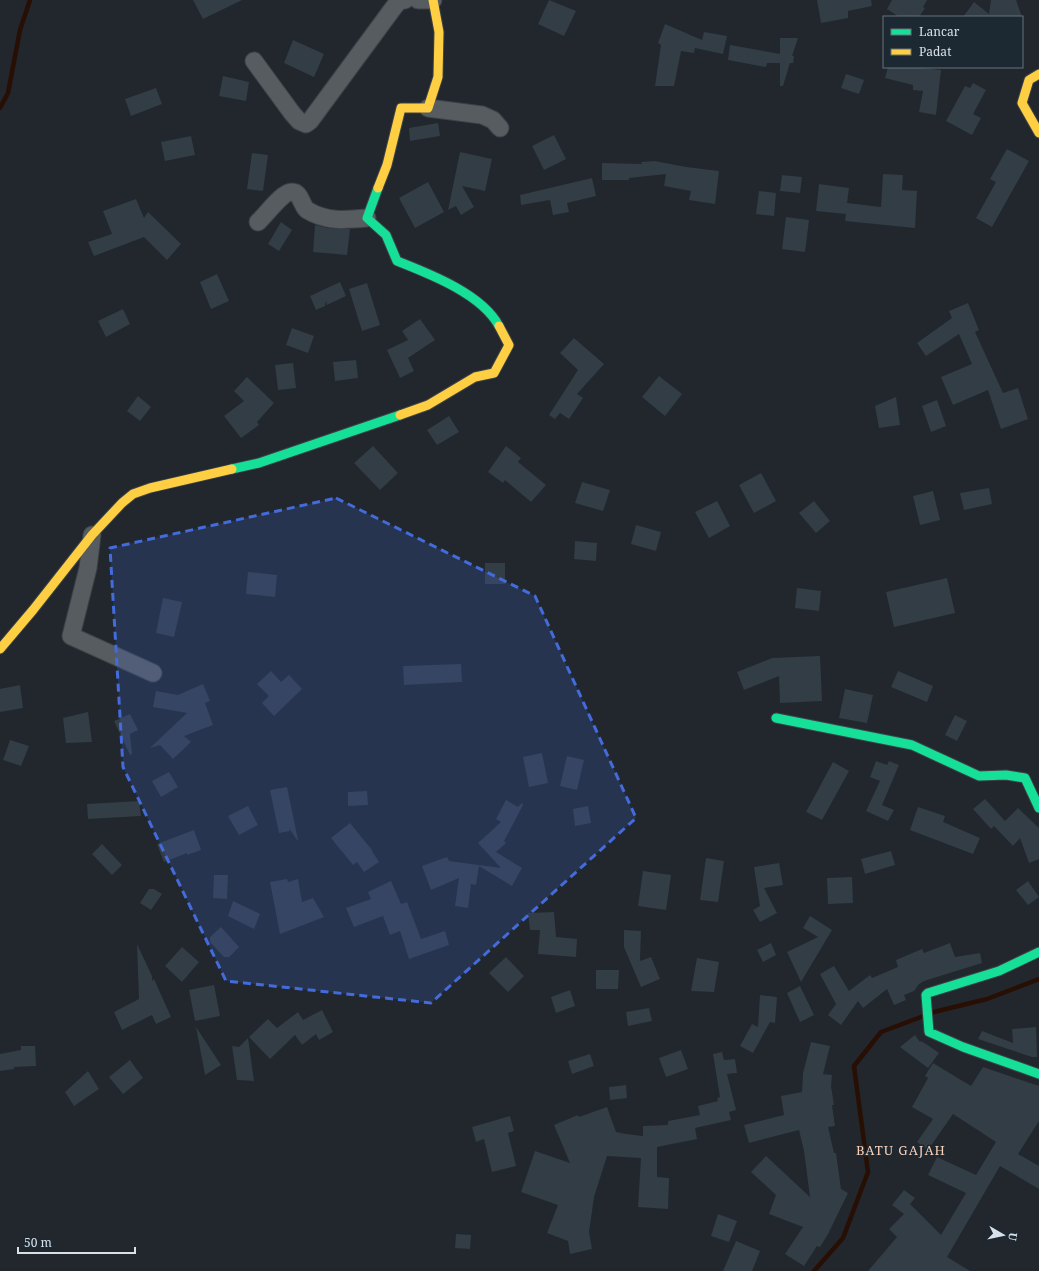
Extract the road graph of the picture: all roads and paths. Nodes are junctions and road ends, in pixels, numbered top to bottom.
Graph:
1 (405, 0) edge
2 (418, 0) edge
3 (433, 0) edge
4 (254, 60) dead end
5 (1039, 74) edge
6 (428, 108) junction
7 (500, 128) dead end
8 (1039, 133) edge
9 (367, 218) junction
10 (258, 222) dead end
11 (92, 535) junction
12 (0, 649) edge
13 (153, 673) dead end
14 (776, 718) dead end
15 (1039, 808) edge
16 (1039, 952) edge
17 (1039, 1074) edge

1 - 4 street
2 - 3 street
3 - 6 street
5 - 8 street
6 - 7 street
6 - 9 street
9 - 10 street
9 - 11 street
11 - 12 street
11 - 13 street
14 - 15 street
16 - 17 street

